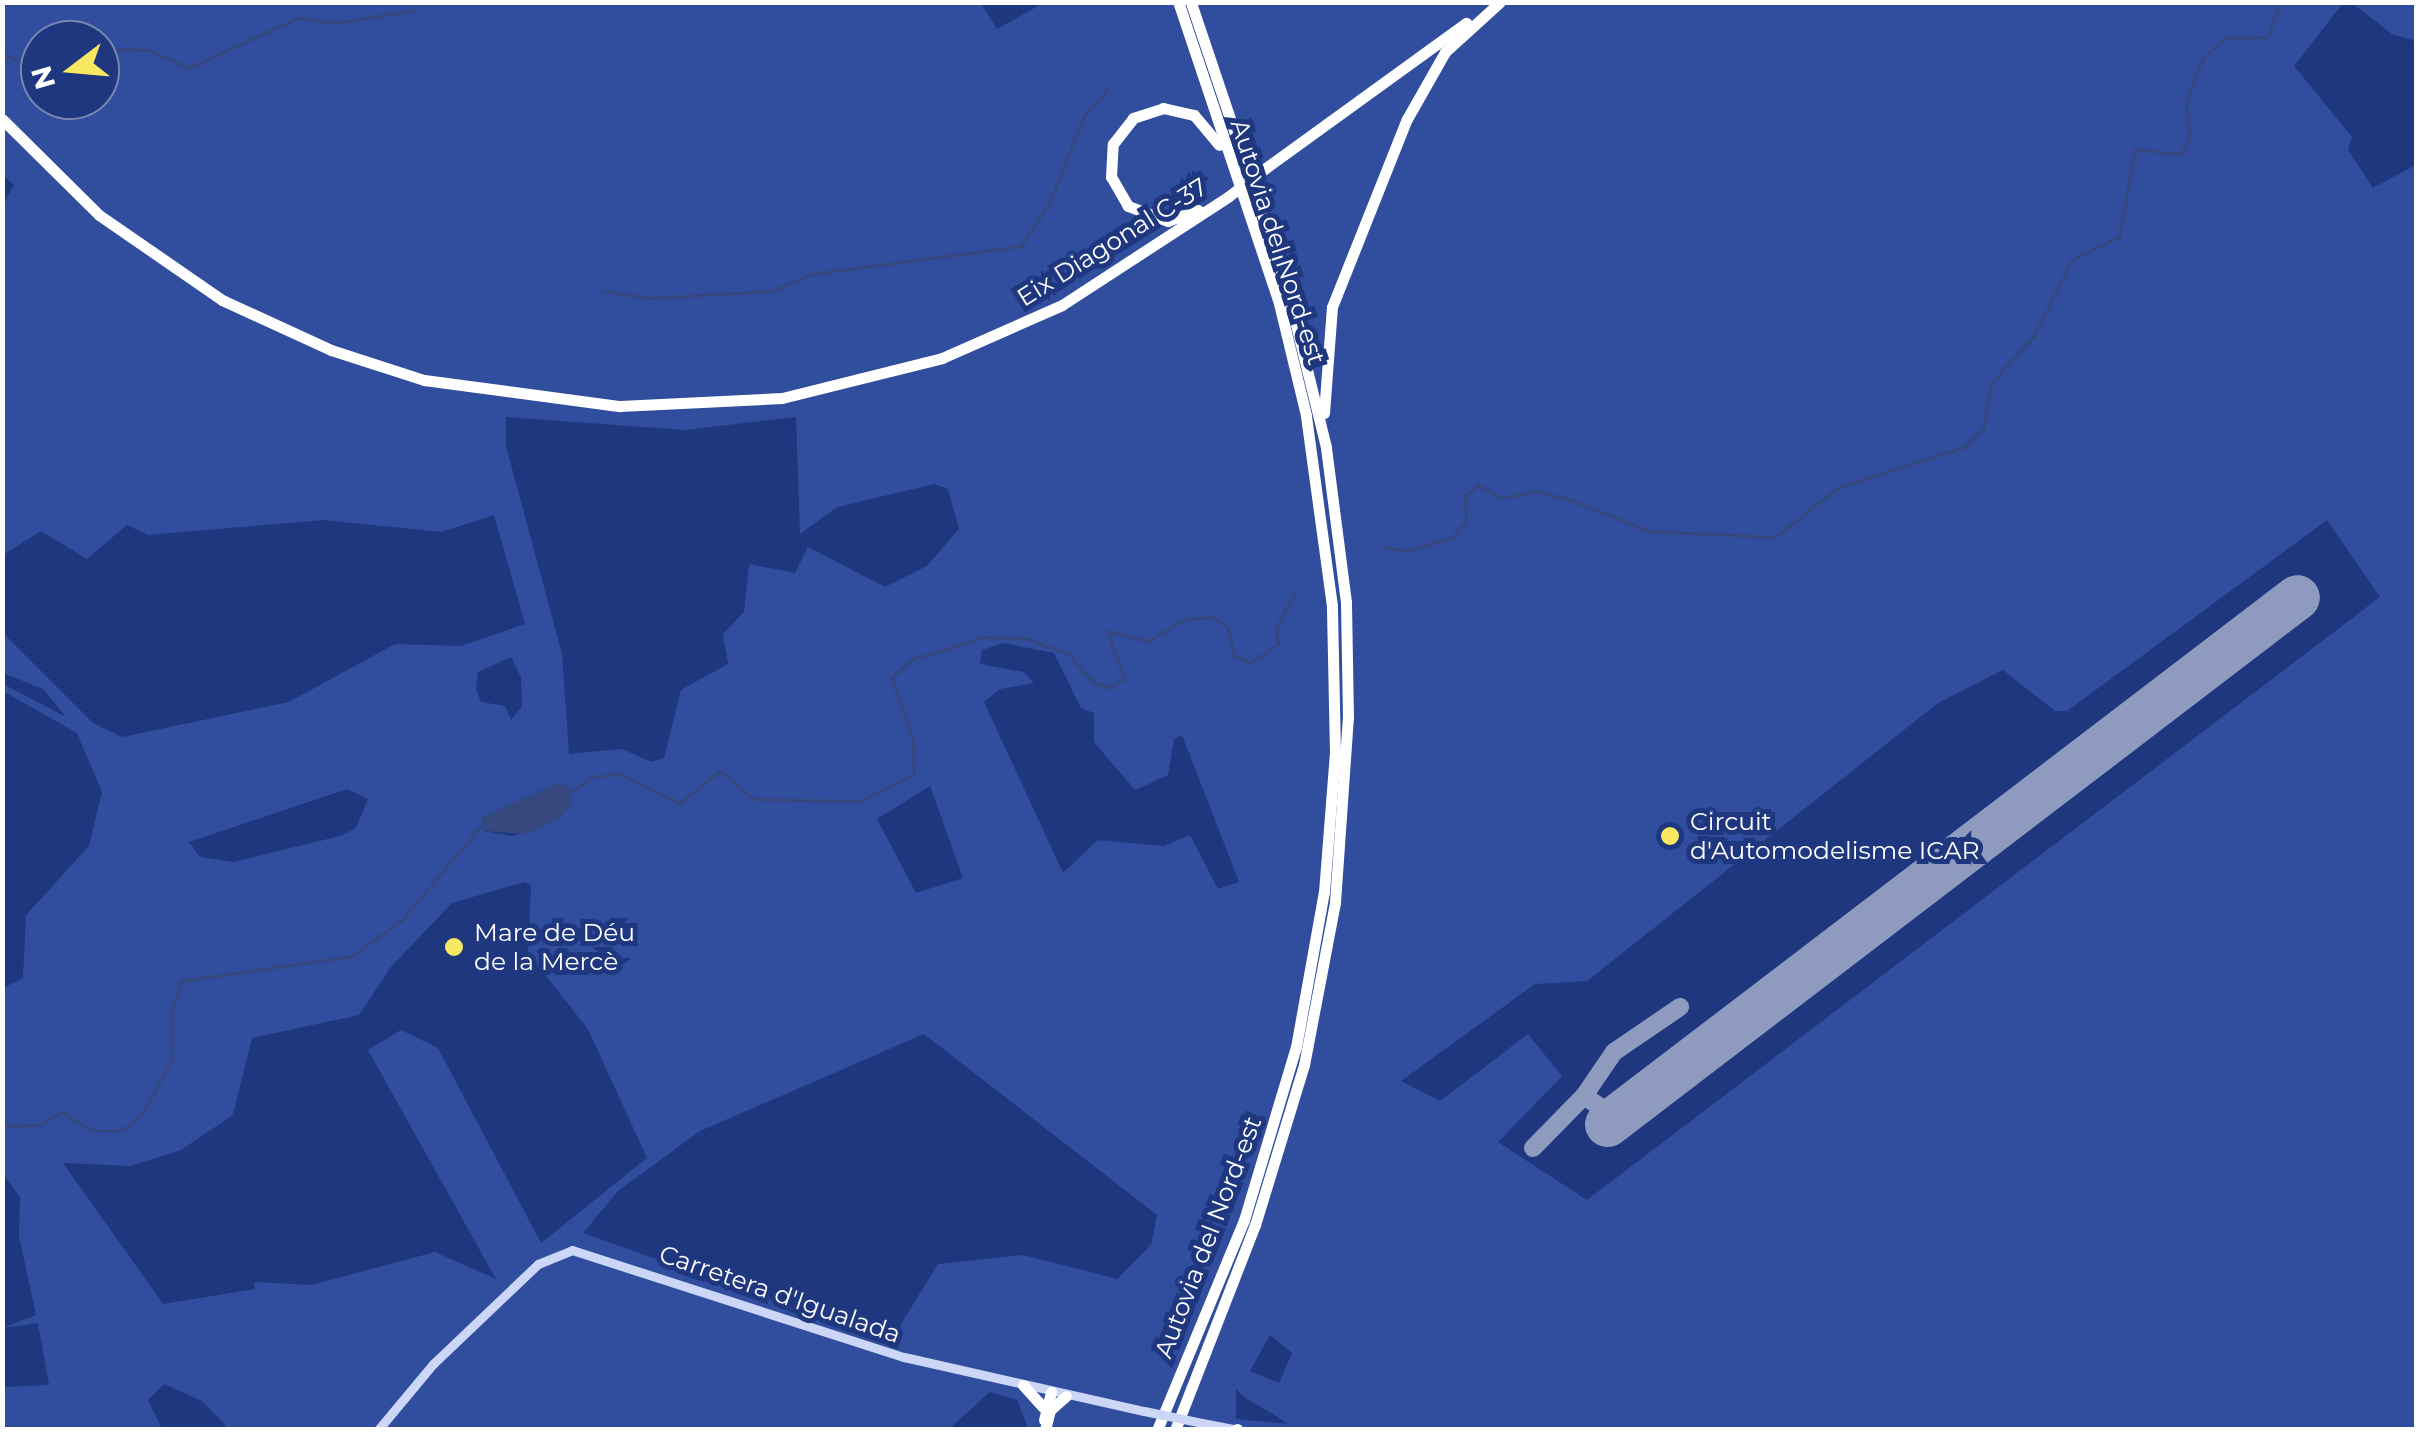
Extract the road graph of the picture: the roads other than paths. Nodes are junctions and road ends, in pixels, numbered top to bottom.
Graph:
1 (1178, 2) edge
2 (1191, 2) edge
3 (1499, 2) edge
4 (2, 119) edge
5 (1225, 198) junction
6 (1261, 245) junction
7 (1326, 447) junction
8 (1023, 1385) junction
9 (1051, 1392) junction
10 (1066, 1396) junction
11 (1047, 1408) junction
12 (1238, 1429) edge
13 (378, 1430) edge
14 (1045, 1430) edge
15 (1157, 1430) edge
16 (1176, 1430) edge

1 - 6 highway, Autovia del Nord-est
2 - 7 highway, Autovia del Nord-est
3 - 5 highway, Eix Diagonal C-37, bridge
3 - 7 highway
4 - 5 highway, Eix Diagonal C-37
5 - 6 highway
6 - 15 highway, Autovia del Nord-est
7 - 16 highway, Autovia del Nord-est
8 - 9 street, Carretera d'Igualada
8 - 11 highway
8 - 13 street, Carretera d'Igualada
9 - 10 street, Carretera d'Igualada
9 - 11 highway
10 - 11 highway
10 - 12 street, Carretera d'Igualada, bridge
11 - 14 highway

